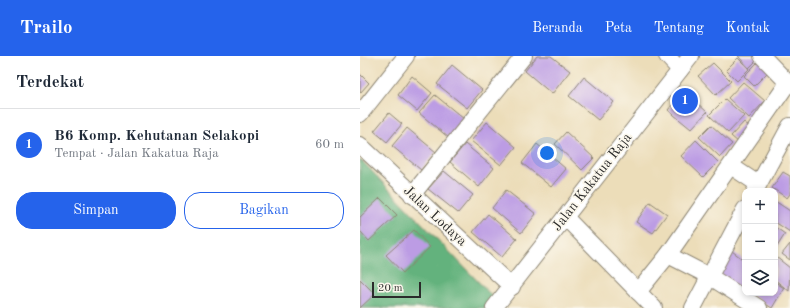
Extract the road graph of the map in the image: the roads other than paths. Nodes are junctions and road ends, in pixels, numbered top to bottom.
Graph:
1 (406, 56) edge
2 (524, 56) edge
3 (667, 56) edge
4 (691, 56) edge
5 (762, 56) edge
6 (680, 70) junction
7 (789, 84) edge
8 (360, 114) edge
9 (790, 126) edge
10 (360, 144) edge
11 (731, 166) junction
12 (757, 188) edge
13 (412, 195) junction
14 (742, 215) edge
15 (565, 217) junction
16 (668, 255) junction
17 (709, 276) junction
18 (512, 287) junction
19 (646, 303) edge
20 (494, 308) edge
21 (693, 308) edge
22 (759, 308) edge

1 - 8 street
2 - 13 street
3 - 6 street
4 - 6 street, Jalan Kakatua Raja
5 - 7 street
6 - 15 street, Jalan Kakatua Raja
7 - 11 street
9 - 12 street
10 - 13 street, Jalan Lodaya
11 - 12 street
11 - 16 street
13 - 18 street, Jalan Lodaya
14 - 17 street
15 - 18 street, Jalan Kakatua Raja
15 - 19 street
16 - 17 street
16 - 19 street
17 - 21 street
17 - 22 street
18 - 20 street, Jalan Kakatua Raja

